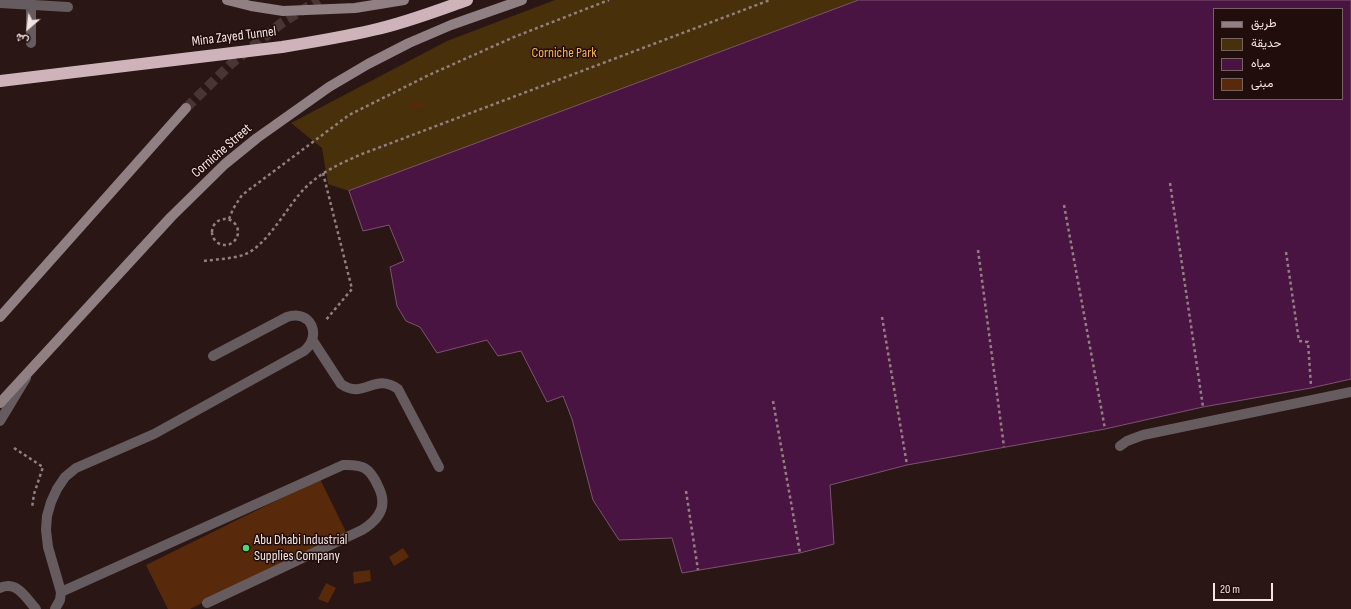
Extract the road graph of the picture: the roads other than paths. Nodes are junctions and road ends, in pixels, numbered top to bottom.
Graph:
1 (228, 0) edge
2 (404, 0) edge
3 (467, 0) edge
4 (522, 0) edge
5 (0, 4) edge
6 (31, 5) junction
7 (68, 7) dead end
8 (31, 43) dead end
9 (0, 81) edge
10 (186, 108) tunnel mouth
11 (0, 317) edge
12 (313, 338) junction
13 (212, 356) dead end
14 (33, 366) junction
15 (1351, 392) edge
16 (0, 403) edge
17 (0, 421) edge
18 (1120, 446) dead end
19 (439, 467) dead end
20 (0, 588) edge
21 (61, 592) junction
22 (207, 603) dead end
23 (36, 609) edge
24 (55, 609) edge

1 - 2 street
3 - 9 highway, Mina Zayed Tunnel
4 - 14 street, Corniche Street
5 - 6 street
6 - 7 street
6 - 8 street
10 - 11 street
12 - 13 street
12 - 19 street
12 - 21 street
14 - 16 street, Corniche Street
14 - 17 street
15 - 18 street
20 - 23 street
21 - 22 street
21 - 24 street

